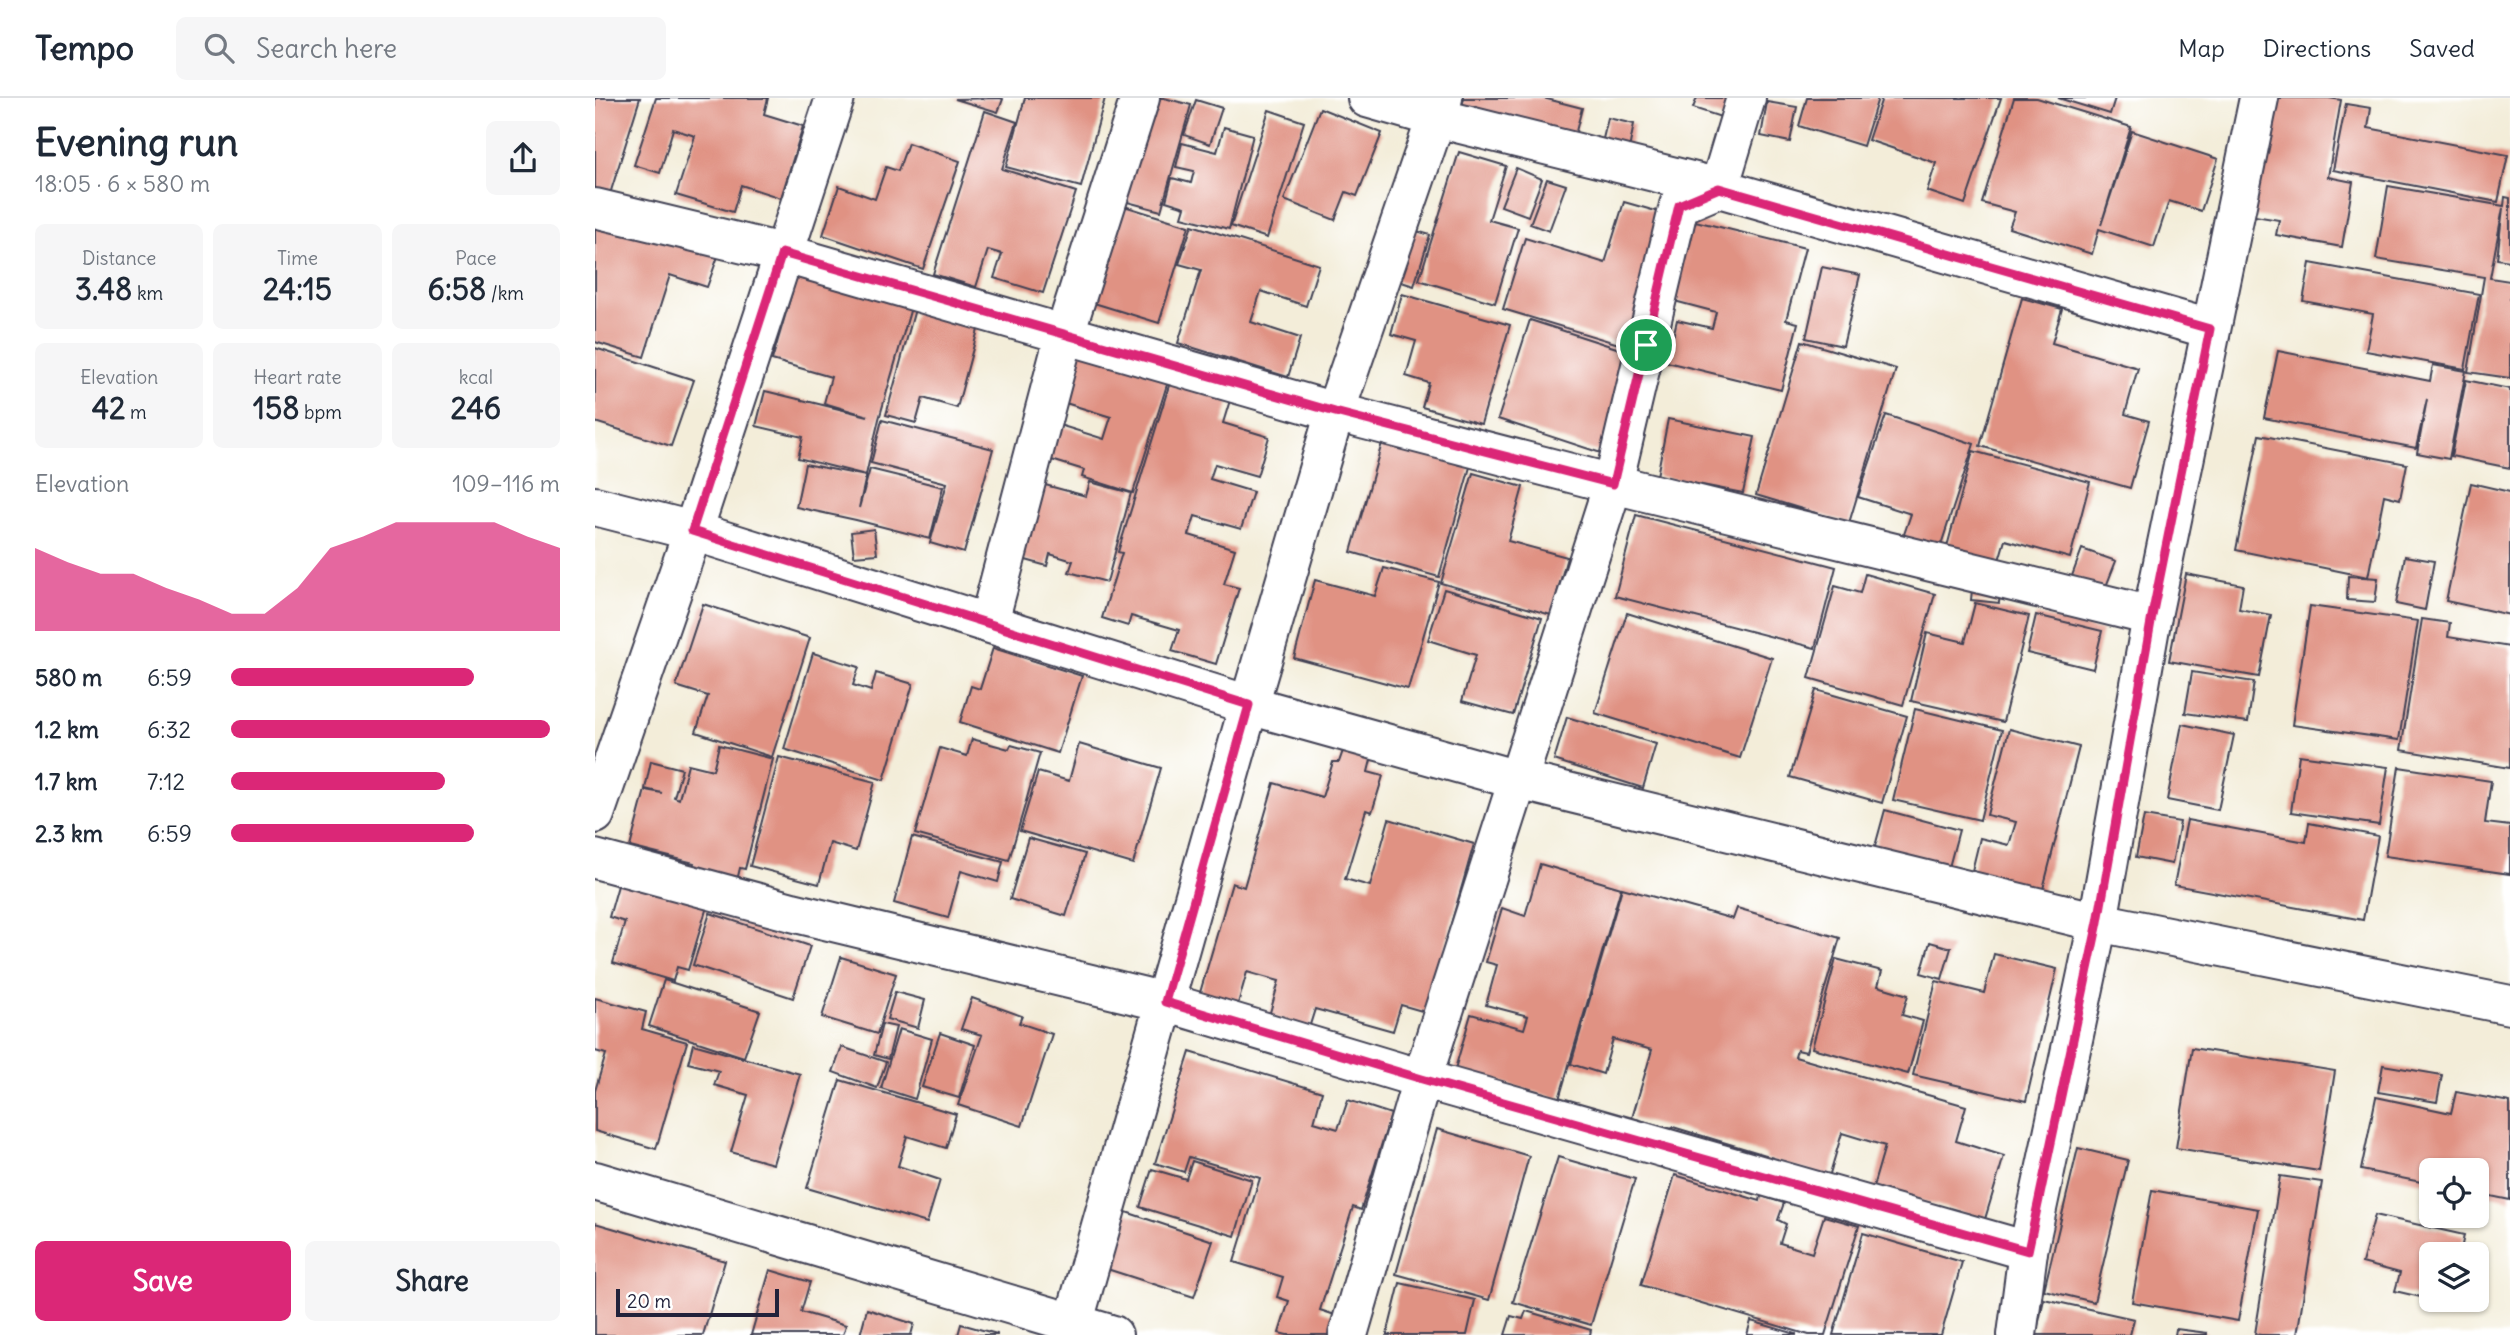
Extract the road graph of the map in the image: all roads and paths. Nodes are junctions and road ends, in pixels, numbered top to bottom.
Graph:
1 (835, 98) edge
2 (1140, 98) edge
3 (1367, 98) edge
4 (1746, 98) edge
5 (2259, 98) edge
6 (1440, 108) edge
7 (1719, 188) junction
8 (595, 208) edge
9 (782, 253) junction
10 (2210, 329) junction
11 (1065, 333) junction
12 (1335, 412) junction
13 (1613, 484) junction
14 (595, 506) edge
15 (692, 531) junction
16 (2152, 616) junction
17 (989, 622) junction
18 (1249, 705) junction
19 (1518, 780) junction
20 (595, 814) edge
21 (595, 859) edge
22 (2098, 922) junction
23 (1165, 1002) junction
24 (2510, 1005) edge
25 (1422, 1079) junction
26 (595, 1181) edge
27 (2028, 1251) junction
28 (1072, 1329) edge
29 (1112, 1335) edge
30 (1348, 1335) edge
31 (2017, 1335) edge

1 - 9 street
2 - 11 street
3 - 6 street
4 - 7 street
5 - 10 street
6 - 7 street
6 - 12 street
7 - 10 street
7 - 13 street
8 - 9 street
9 - 11 street
9 - 15 street
10 - 16 street
11 - 12 street
11 - 17 street
12 - 13 street
12 - 18 street
13 - 16 street
13 - 19 street
14 - 15 street
15 - 17 street
15 - 20 street
16 - 22 street
17 - 18 street
18 - 19 street
18 - 23 street
19 - 22 street
19 - 25 street
21 - 23 street
22 - 24 street
22 - 27 street
23 - 25 street
23 - 28 street
25 - 27 street
25 - 30 street
26 - 28 street
27 - 31 street
28 - 29 street

